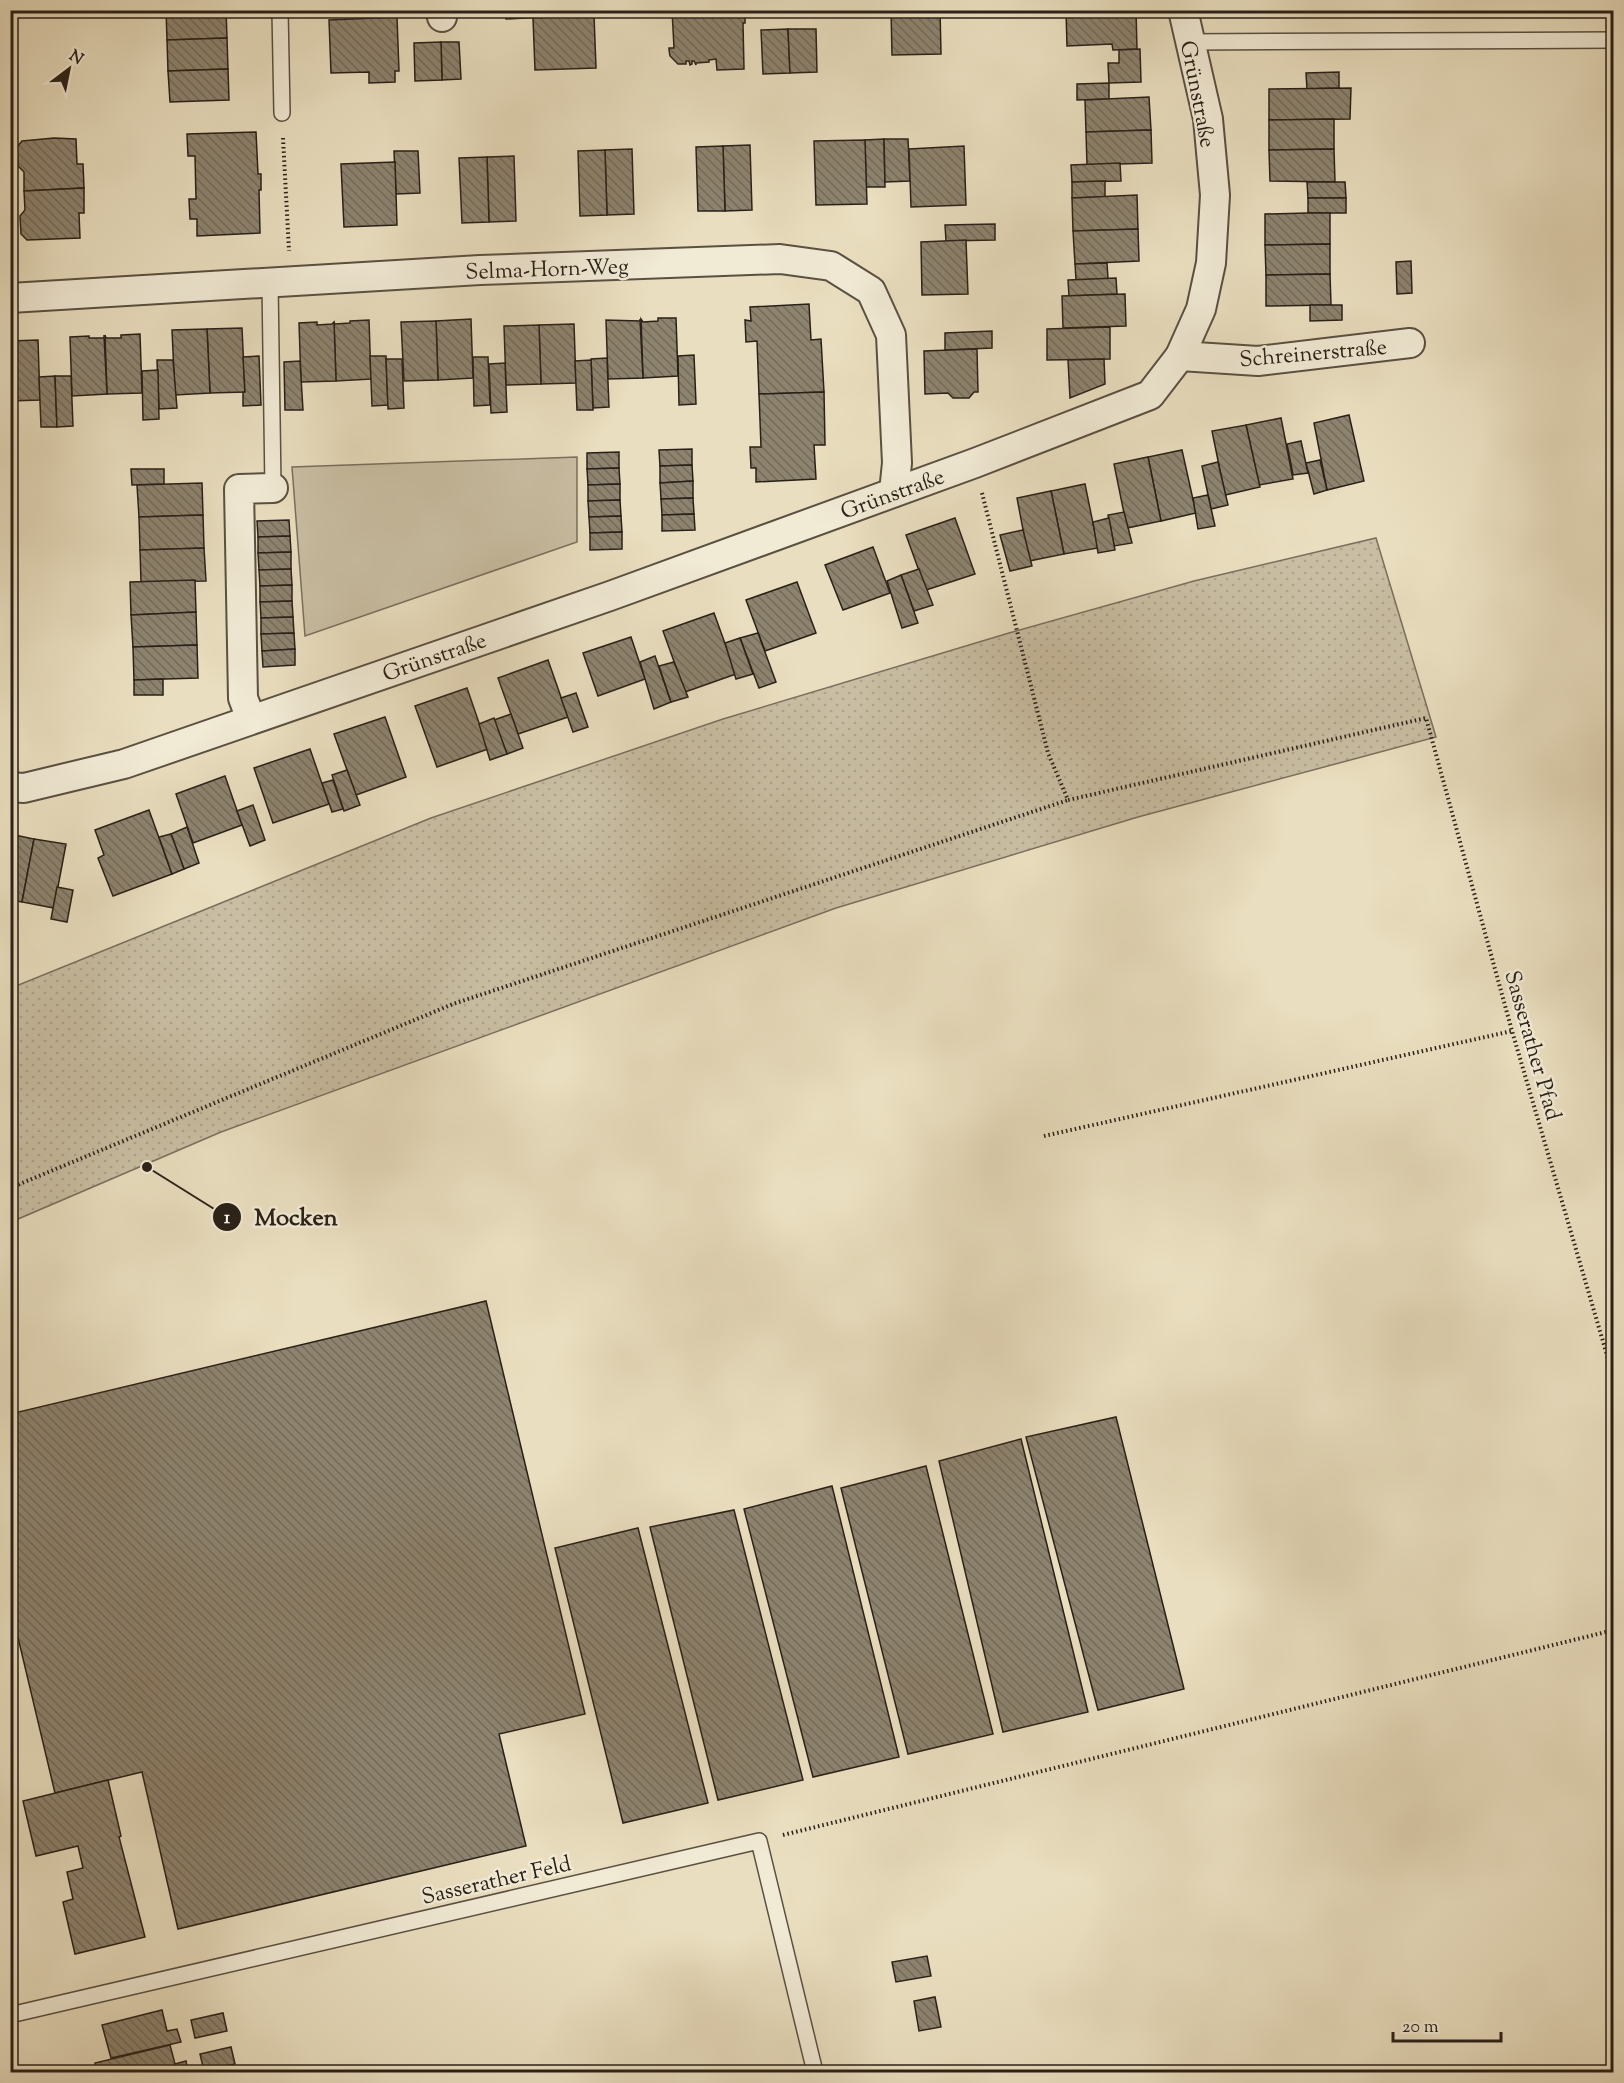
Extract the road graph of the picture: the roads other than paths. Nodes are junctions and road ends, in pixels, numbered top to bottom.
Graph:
1 (280, 10) edge
2 (1183, 10) edge
3 (1614, 40) edge
4 (1189, 42) junction
5 (282, 113) road end
6 (280, 282) junction
7 (10, 298) edge
8 (1410, 343) dead end
9 (1180, 356) junction
10 (273, 488) joint
11 (894, 492) junction
12 (251, 719) junction
13 (10, 787) edge
14 (10, 2015) edge
15 (815, 2073) edge

1 - 5 lane
2 - 4 street, Grünstraße
3 - 4 lane
4 - 9 street, Grünstraße
6 - 7 street, Selma-Horn-Weg
6 - 10 lane
6 - 11 street, Selma-Horn-Weg
8 - 9 street, Schreinerstraße
9 - 11 street, Grünstraße
10 - 12 street
11 - 12 street, Grünstraße
12 - 13 street, Grünstraße
14 - 15 lane, Sasserather Feld

